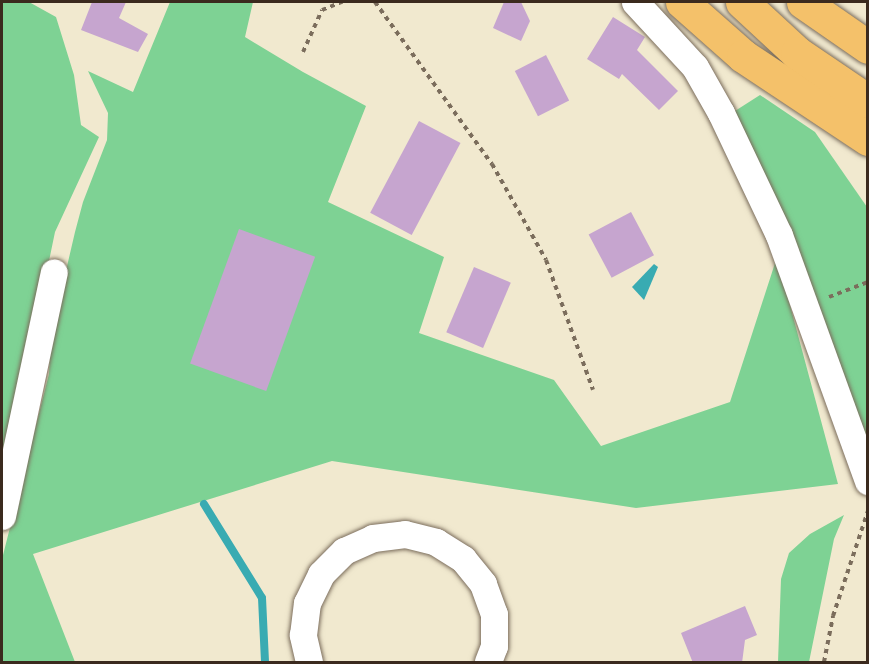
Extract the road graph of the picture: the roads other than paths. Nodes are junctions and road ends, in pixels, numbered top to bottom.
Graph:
1 (635, 2) edge
2 (682, 2) edge
3 (742, 2) edge
4 (803, 2) edge
5 (867, 47) edge
6 (867, 101) edge
7 (825, 112) junction
8 (867, 139) edge
9 (867, 159) edge
10 (54, 272) dead end
11 (867, 481) edge
12 (2, 516) edge
13 (309, 663) edge
14 (488, 663) edge

1 - 11 lane
2 - 7 highway
3 - 6 highway
4 - 5 highway
7 - 8 highway
7 - 9 highway
10 - 12 lane
13 - 14 lane

